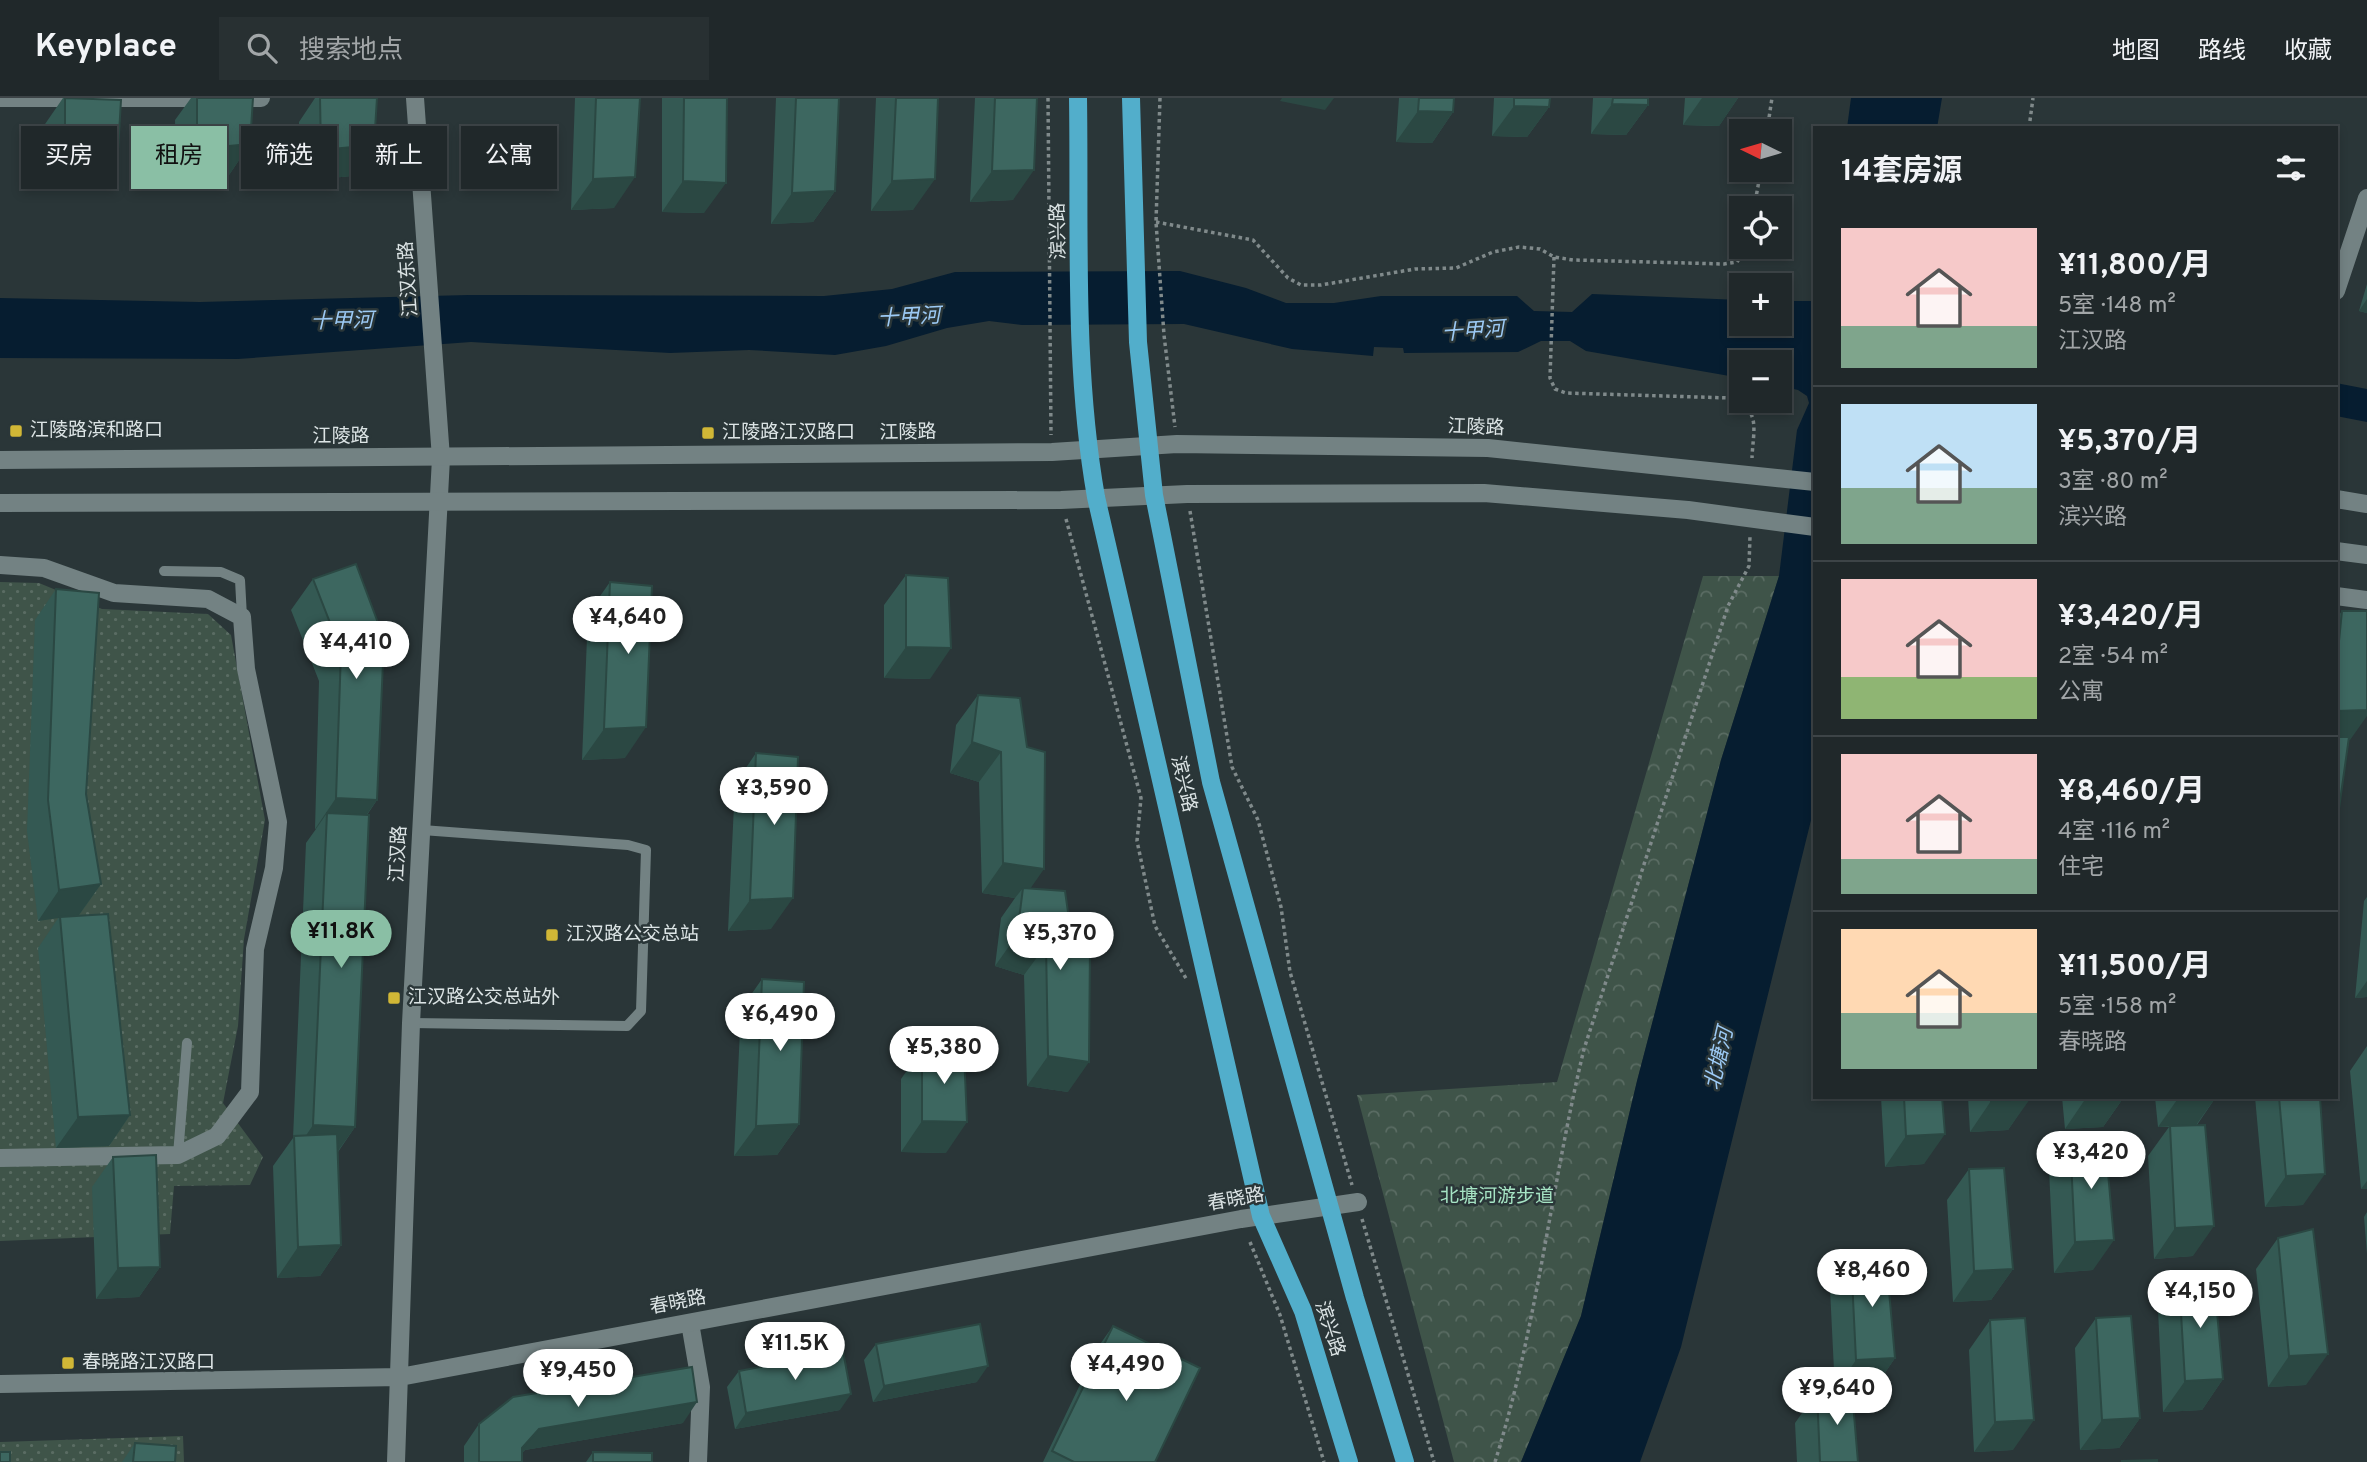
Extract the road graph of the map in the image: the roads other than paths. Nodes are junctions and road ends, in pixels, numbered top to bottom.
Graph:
1 (77, 98) edge
2 (261, 98) edge
3 (415, 98) edge
4 (1077, 98) edge
5 (1131, 98) edge
6 (0, 99) edge
7 (2367, 198) edge
8 (2338, 285) edge
9 (1149, 447) junction
10 (1088, 449) junction
11 (441, 458) junction
12 (0, 460) edge
13 (1813, 482) edge
14 (1154, 495) junction
15 (1096, 496) junction
16 (2338, 499) edge
17 (439, 502) junction
18 (0, 503) edge
19 (2367, 504) edge
20 (1813, 527) edge
21 (2338, 551) edge
22 (2367, 555) edge
23 (0, 565) edge
24 (164, 571) dead end
25 (2338, 596) edge
26 (2367, 600) edge
27 (242, 617) junction
28 (422, 830) junction
29 (411, 1023) junction
30 (187, 1043) dead end
31 (177, 1155) junction
32 (0, 1158) edge
33 (1357, 1202) road end
34 (1330, 1207) junction
35 (1261, 1216) junction
36 (690, 1322) junction
37 (400, 1377) junction
38 (0, 1384) edge
39 (396, 1462) edge
40 (698, 1462) edge
41 (1349, 1462) edge
42 (1405, 1462) edge

1 - 2 street
1 - 6 street
3 - 11 street, 江汉东路
4 - 10 main road, 滨兴路
5 - 9 main road, 滨兴路
7 - 8 street
9 - 10 street, 江陵路
9 - 13 street, 江陵路
9 - 14 main road, 滨兴路
10 - 11 street, 江陵路
10 - 15 main road, 滨兴路
11 - 12 street, 江陵路
11 - 17 street, 江汉路
14 - 15 street
14 - 20 street
14 - 34 main road, 滨兴路
15 - 17 street
15 - 35 main road, 滨兴路
16 - 19 street
17 - 18 street
17 - 28 street, 江汉路
21 - 22 street
23 - 27 street
24 - 27 lane
25 - 26 street
27 - 31 street
28 - 29 street, 江汉路
28 - 29 lane
29 - 37 street, 江汉路
30 - 31 lane
31 - 32 street
33 - 34 street, 春晓路
34 - 35 street, 春晓路
34 - 42 main road, 滨兴路
35 - 36 street, 春晓路
35 - 41 main road, 滨兴路
36 - 37 street, 春晓路
36 - 40 street
37 - 38 street, 春晓路
37 - 39 street, 江汉路

